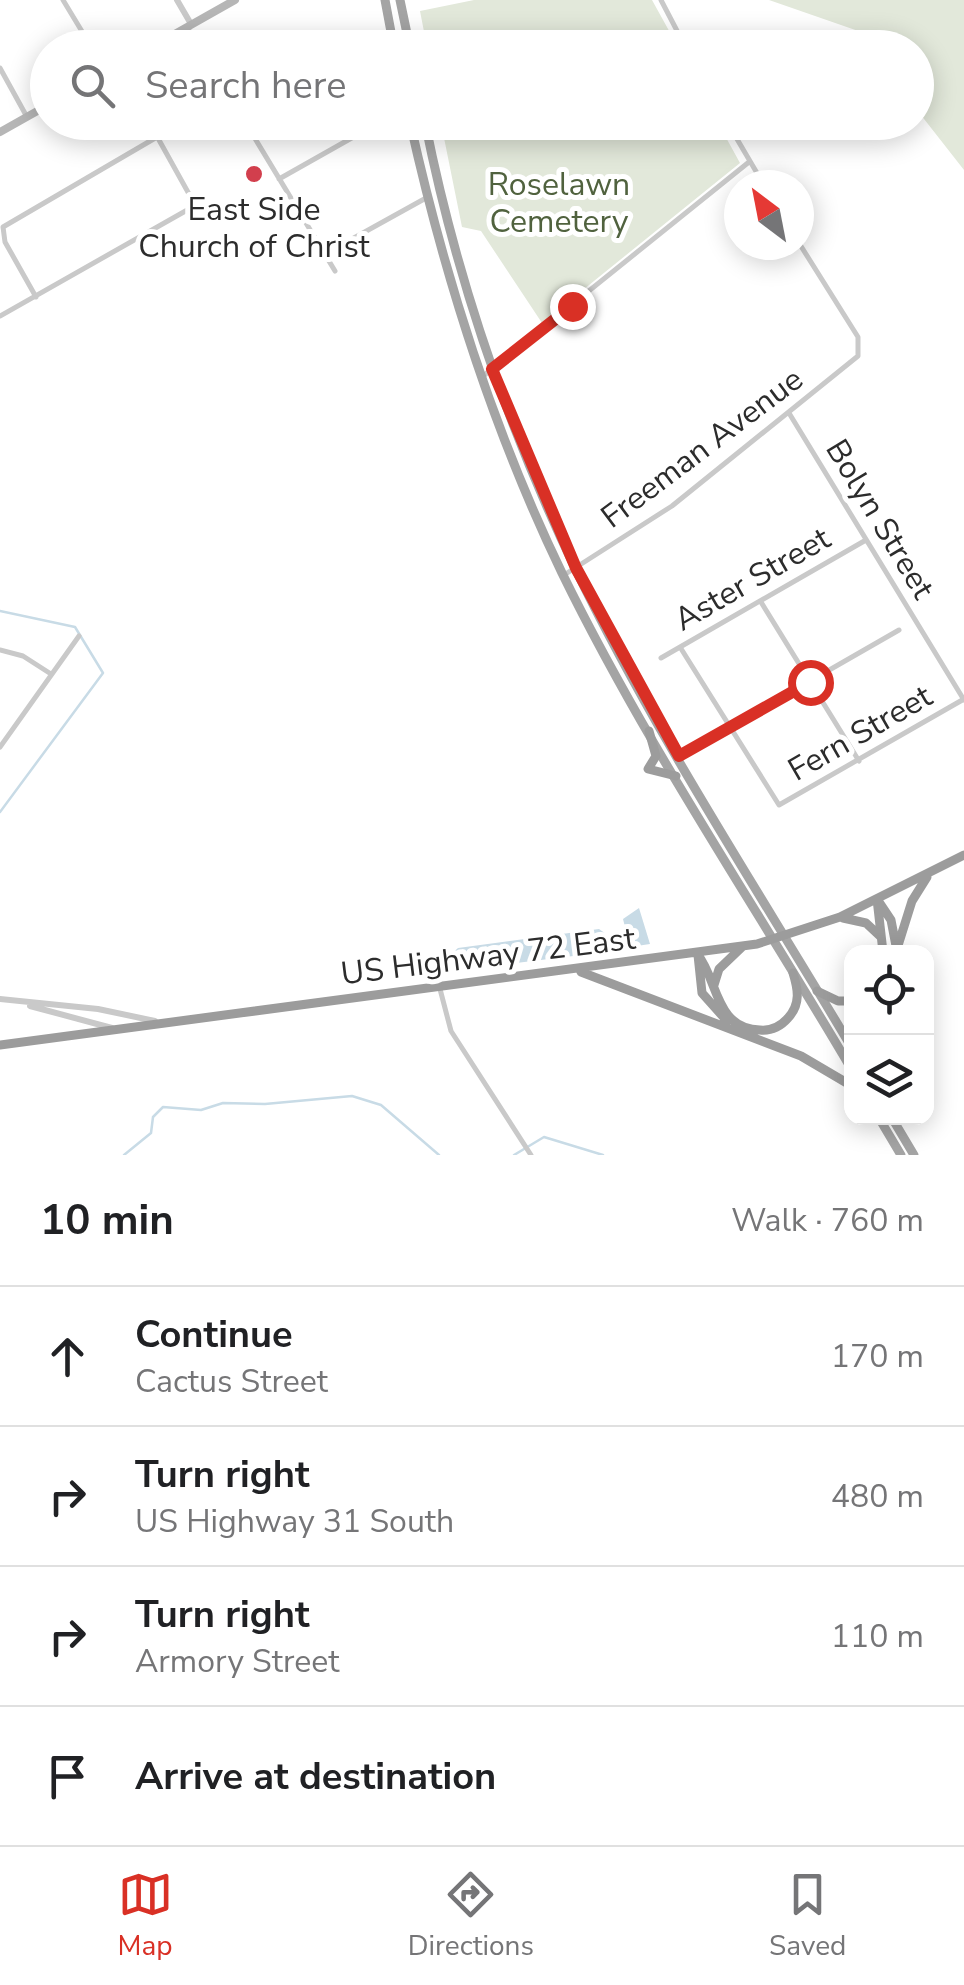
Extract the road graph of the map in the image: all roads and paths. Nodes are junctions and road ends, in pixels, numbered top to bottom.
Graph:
1 (63, 0) edge
2 (177, 0) edge
3 (235, 0) edge
4 (384, 0) edge
5 (400, 0) edge
6 (661, 0) edge
7 (189, 25) junction
8 (81, 30) edge
9 (181, 30) edge
10 (191, 30) edge
11 (390, 30) edge
12 (406, 30) edge
13 (677, 30) edge
14 (0, 68) edge
15 (30, 114) edge
16 (27, 116) junction
17 (0, 132) edge
18 (152, 140) edge
19 (159, 140) edge
20 (256, 140) edge
21 (348, 140) edge
22 (414, 140) edge
23 (429, 140) edge
24 (737, 140) edge
25 (750, 162) junction
26 (755, 170) edge
27 (279, 179) junction
28 (426, 198) junction
29 (326, 254) junction
30 (810, 260) edge
31 (335, 271) dead end
32 (36, 296) junction
33 (0, 316) edge
34 (492, 369) junction
35 (480, 379) junction
36 (789, 413) junction
37 (866, 540) junction
38 (576, 568) junction
39 (564, 575) junction
40 (760, 601) junction
41 (898, 630) dead end
42 (79, 636) dead end
43 (680, 647) junction
44 (0, 650) edge
45 (661, 658) dead end
46 (51, 674) junction
47 (810, 682) junction
48 (964, 700) edge
49 (728, 728) junction
50 (650, 731) junction
51 (0, 747) edge
52 (679, 756) junction
53 (859, 760) junction
54 (667, 762) junction
55 (676, 776) junction
56 (964, 854) edge
57 (932, 872) junction
58 (877, 900) junction
59 (840, 918) junction
60 (882, 938) junction
61 (882, 945) edge
62 (895, 945) edge
63 (898, 945) edge
64 (742, 946) junction
65 (698, 954) junction
66 (574, 970) junction
67 (793, 972) junction
68 (440, 986) junction
69 (818, 991) junction
70 (714, 993) junction
71 (2, 999) edge
72 (844, 1001) edge
73 (155, 1021) junction
74 (112, 1028) junction
75 (737, 1029) junction
76 (844, 1035) edge
77 (0, 1044) edge
78 (844, 1057) edge
79 (844, 1081) edge
80 (883, 1125) edge
81 (896, 1125) edge
82 (531, 1155) edge
83 (901, 1155) edge
84 (914, 1155) edge

1 - 8 street
2 - 7 street
3 - 7 main road
4 - 11 main road
5 - 12 main road
6 - 13 street
7 - 9 main road
7 - 10 street
14 - 16 street
15 - 16 main road
16 - 17 main road
18 - 32 street
19 - 32 street
20 - 27 street
21 - 27 street
22 - 28 main road
23 - 34 main road
24 - 25 street
25 - 26 street
25 - 34 street
27 - 29 street
28 - 29 street
28 - 35 main road
29 - 31 street
30 - 36 street, Freeman Avenue
32 - 33 street
34 - 35 street
34 - 38 main road
35 - 39 main road
36 - 37 street, Bolyn Street
36 - 38 street, Freeman Avenue
37 - 40 street, Aster Street
37 - 48 street, Bolyn Street
38 - 39 street, Freeman Avenue
38 - 52 main road
39 - 50 main road
40 - 43 street, Aster Street
40 - 47 street
41 - 47 street
42 - 46 street
43 - 45 street, Aster Street
43 - 49 street
44 - 46 street
46 - 51 street
47 - 49 street
47 - 53 street
48 - 53 street, Fern Street
49 - 52 street
49 - 53 street, Fern Street
50 - 54 main road
50 - 55 highway
52 - 54 street
52 - 69 main road
54 - 55 main road
55 - 67 main road
56 - 57 highway, US Highway 72 East
57 - 58 highway, US Highway 72 East
57 - 63 highway
58 - 59 highway, US Highway 72 East
58 - 60 highway
58 - 62 highway
59 - 60 highway
59 - 64 highway, US Highway 72 East
60 - 61 highway
64 - 65 highway, US Highway 72 East
64 - 70 highway
65 - 66 highway, US Highway 72 East
65 - 70 highway
65 - 75 highway
66 - 68 highway, US Highway 72 East
66 - 75 highway
67 - 70 highway
67 - 78 main road
68 - 73 highway, US Highway 72 East
68 - 82 street
69 - 72 highway
69 - 76 main road
71 - 73 street
71 - 74 street
73 - 74 highway, US Highway 72 East
74 - 77 highway, US Highway 72 East
75 - 79 highway
80 - 83 main road
81 - 84 main road

